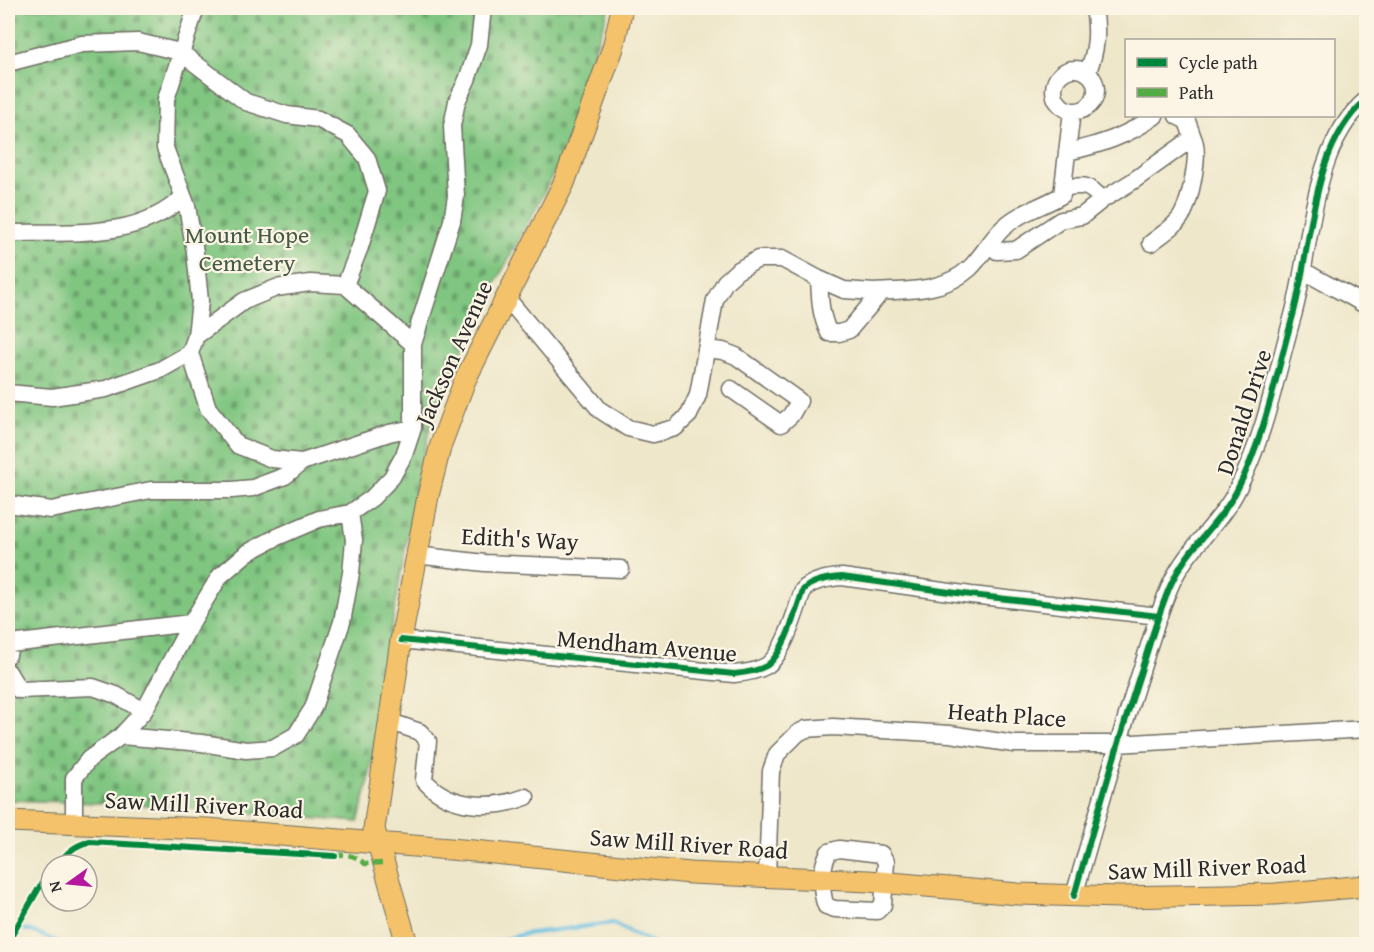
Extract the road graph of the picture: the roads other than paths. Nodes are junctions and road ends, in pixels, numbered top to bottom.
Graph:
1 (196, 8) edge
2 (483, 8) edge
3 (622, 8) edge
4 (1094, 8) edge
5 (180, 52) junction
6 (8, 63) edge
7 (1087, 73) junction
8 (1366, 99) edge
9 (1072, 111) junction
10 (1154, 117) edge
11 (1179, 117) edge
12 (1193, 138) junction
13 (1067, 152) junction
14 (1063, 188) junction
15 (183, 197) junction
16 (1102, 200) junction
17 (1050, 202) junction
18 (1061, 220) junction
19 (8, 233) edge
20 (1151, 243) dead end
21 (990, 245) junction
22 (1303, 270) junction
23 (819, 279) junction
24 (345, 285) junction
25 (874, 292) junction
26 (506, 297) junction
27 (1366, 306) edge
28 (196, 336) junction
29 (413, 344) junction
30 (706, 349) junction
31 (190, 352) junction
32 (731, 389) dead end
33 (8, 393) edge
34 (413, 428) junction
35 (302, 462) junction
36 (8, 504) edge
37 (350, 513) junction
38 (416, 555) junction
39 (621, 569) dead end
40 (1159, 616) junction
41 (191, 623) junction
42 (401, 640) junction
43 (8, 655) edge
44 (8, 672) edge
45 (144, 711) junction
46 (390, 722) junction
47 (1366, 729) edge
48 (121, 736) junction
49 (1117, 744) junction
50 (526, 797) dead end
51 (8, 821) edge
52 (74, 823) junction
53 (377, 842) junction
54 (768, 876) junction
55 (824, 879) junction
56 (884, 882) junction
57 (1366, 886) edge
58 (1074, 896) junction
59 (407, 945) edge

1 - 5 street
2 - 29 street
3 - 26 main road, Jackson Avenue
4 - 7 street
5 - 6 street
5 - 15 street
5 - 24 street
7 - 9 street
7 - 9 street
8 - 22 street, Donald Drive
9 - 13 street
10 - 13 street
11 - 12 street
12 - 16 street
12 - 20 street
13 - 14 street
14 - 16 street
14 - 17 street
15 - 19 street
15 - 28 street
16 - 18 street
17 - 18 street
17 - 21 street
18 - 21 street
21 - 25 street
22 - 27 street
22 - 40 street, Donald Drive
23 - 25 street
23 - 25 street
23 - 30 street
24 - 28 street
24 - 29 street
26 - 30 street
26 - 38 main road, Jackson Avenue
28 - 31 street
29 - 34 street
30 - 32 street
31 - 33 street
31 - 35 street
34 - 35 street
34 - 37 street
35 - 36 street
37 - 41 street
37 - 48 street
38 - 39 street, Edith's Way
38 - 42 main road, Jackson Avenue
40 - 42 street, Mendham Avenue
40 - 49 street, Donald Drive
41 - 43 street
41 - 45 street
42 - 46 main road, Jackson Avenue
44 - 45 street
45 - 48 street
46 - 50 street
46 - 53 main road, Jackson Avenue
47 - 49 street, Heath Place
48 - 52 street
49 - 54 street, Heath Place
49 - 58 street, Donald Drive
51 - 52 main road, Saw Mill River Road
52 - 53 main road, Saw Mill River Road
53 - 54 main road, Saw Mill River Road
53 - 59 main road, Jackson Avenue
54 - 55 main road, Saw Mill River Road
55 - 56 main road, Saw Mill River Road
55 - 56 street
55 - 56 street
56 - 58 main road, Saw Mill River Road
57 - 58 main road, Saw Mill River Road

